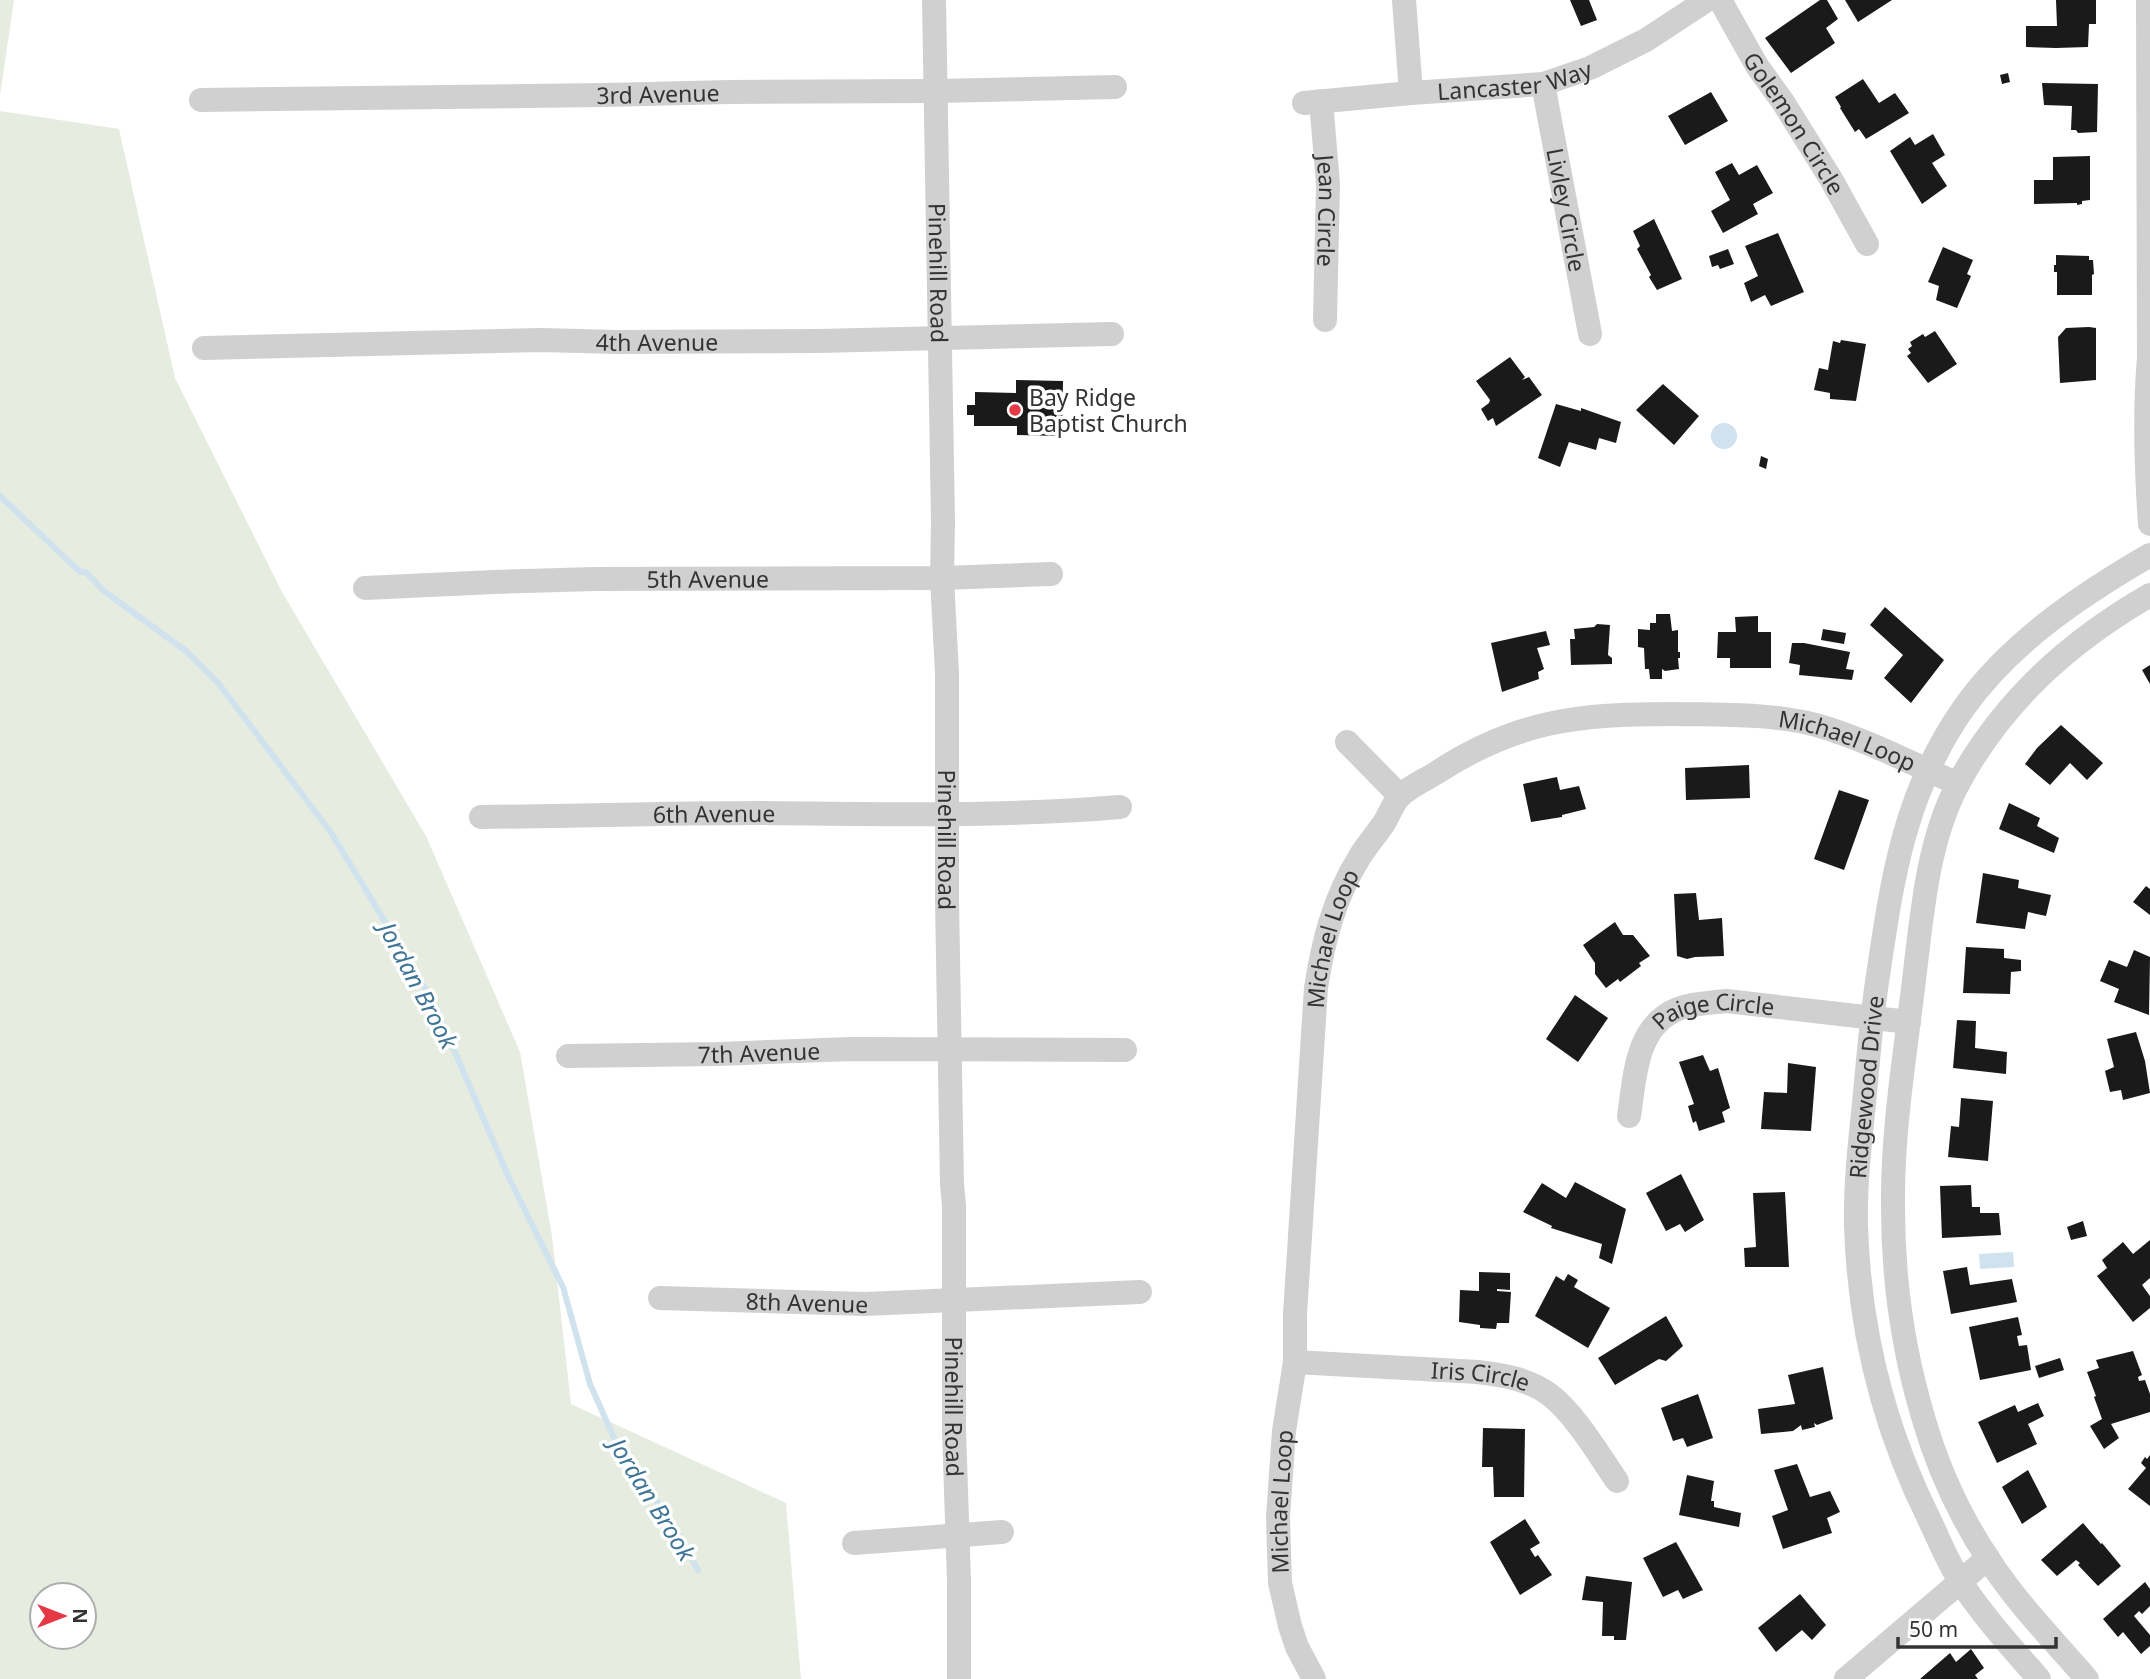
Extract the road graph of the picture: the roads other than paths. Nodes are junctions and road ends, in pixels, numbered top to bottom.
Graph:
1 (934, 0) edge
2 (1404, 0) edge
3 (1707, 0) edge
4 (1720, 0) edge
5 (2148, 0) edge
6 (1543, 83) junction
7 (1115, 87) dead end
8 (936, 91) junction
9 (1411, 93) junction
10 (201, 100) dead end
11 (1312, 102) joint
12 (1867, 244) dead end
13 (1325, 320) dead end
14 (1112, 334) dead end
15 (1590, 334) dead end
16 (939, 338) junction
17 (204, 348) dead end
18 (2150, 524) edge
19 (2150, 555) edge
20 (1051, 574) dead end
21 (942, 578) junction
22 (365, 589) dead end
23 (2150, 595) edge
24 (1347, 742) dead end
25 (1927, 770) junction
26 (1958, 784) junction
27 (1400, 796) junction
28 (1120, 807) dead end
29 (947, 814) junction
30 (481, 817) dead end
31 (1872, 1017) junction
32 (1909, 1022) junction
33 (949, 1049) junction
34 (1125, 1049) dead end
35 (568, 1056) dead end
36 (1629, 1116) dead end
37 (1140, 1292) dead end
38 (660, 1298) dead end
39 (954, 1299) junction
40 (1295, 1362) junction
41 (1617, 1481) dead end
42 (1002, 1532) dead end
43 (958, 1535) junction
44 (855, 1543) dead end
45 (1988, 1558) junction
46 (1961, 1583) junction
47 (959, 1679) edge
48 (1314, 1679) edge
49 (1846, 1679) edge
50 (2039, 1679) edge
51 (2087, 1679) edge

1 - 8 street, Pinehill Road
2 - 9 street
3 - 6 street, Lancaster Way
4 - 12 street, Golemon Circle
5 - 18 street
6 - 9 street, Lancaster Way
6 - 15 street, Livley Circle
7 - 8 street, 3rd Avenue
8 - 10 street, 3rd Avenue
8 - 16 street, Pinehill Road
9 - 11 street, Lancaster Way
11 - 13 street, Jean Circle
14 - 16 street, 4th Avenue
16 - 17 street, 4th Avenue
16 - 21 street, Pinehill Road
19 - 25 street, Ridgewood Drive
20 - 21 street, 5th Avenue
21 - 22 street, 5th Avenue
21 - 29 street, Pinehill Road
23 - 26 street, Ridgewood Drive
24 - 27 street
25 - 26 street, Michael Loop
25 - 27 street, Michael Loop
25 - 31 street, Ridgewood Drive
26 - 32 street, Ridgewood Drive
27 - 40 street, Michael Loop
28 - 29 street, 6th Avenue
29 - 30 street, 6th Avenue
29 - 33 street, Pinehill Road
31 - 32 street, Paige Circle
31 - 36 street, Paige Circle
31 - 46 street, Ridgewood Drive
32 - 45 street, Ridgewood Drive
33 - 34 street, 7th Avenue
33 - 35 street, 7th Avenue
33 - 39 street, Pinehill Road
37 - 39 street, 8th Avenue
38 - 39 street, 8th Avenue
39 - 43 street, Pinehill Road
40 - 41 street, Iris Circle
40 - 48 street, Michael Loop
42 - 43 street
43 - 44 street
43 - 47 street, Pinehill Road
45 - 46 street
45 - 51 street, Ridgewood Drive
46 - 49 street
46 - 50 street, Ridgewood Drive

